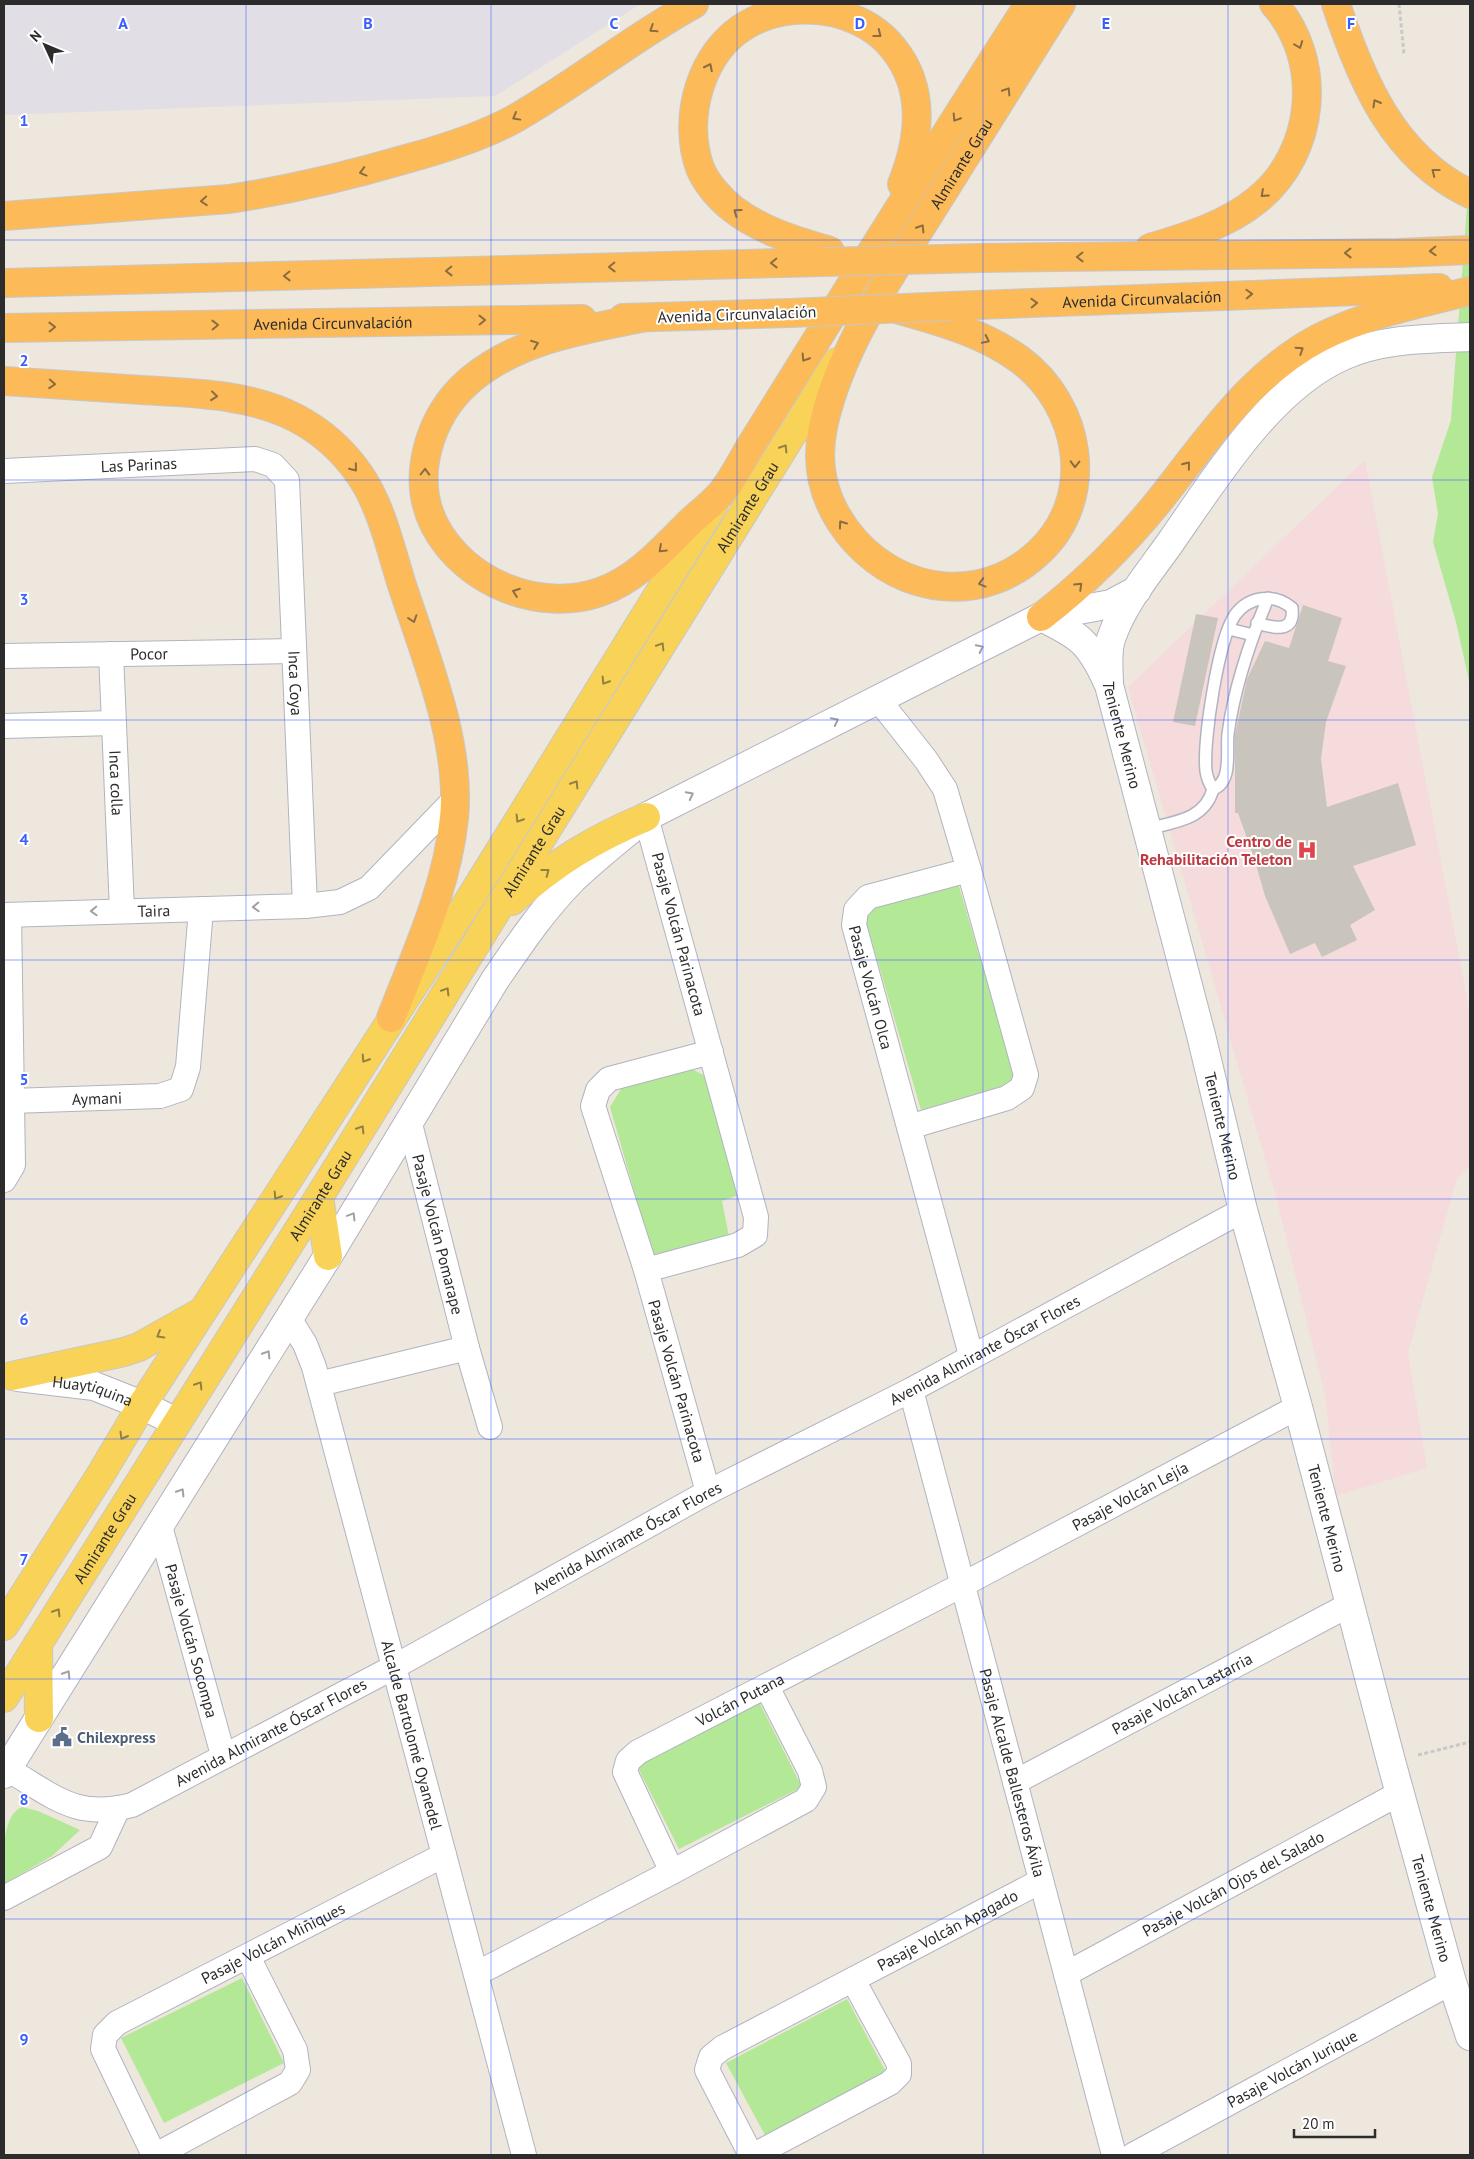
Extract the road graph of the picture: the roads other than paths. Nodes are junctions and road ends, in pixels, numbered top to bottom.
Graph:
1 (694, 4) edge
2 (1030, 4) edge
3 (1061, 4) edge
4 (1079, 4) edge
5 (1274, 4) edge
6 (1336, 4) edge
7 (1037, 42) junction
8 (1470, 194) edge
9 (4, 216) edge
10 (886, 228) junction
11 (1470, 250) edge
12 (826, 257) junction
13 (1113, 257) junction
14 (4, 283) edge
15 (1470, 290) edge
16 (880, 311) junction
17 (946, 314) junction
18 (641, 318) junction
19 (4, 328) edge
20 (1470, 337) edge
21 (4, 381) edge
22 (273, 465) joint
23 (4, 470) edge
24 (723, 491) junction
25 (1137, 590) junction
26 (1268, 598) junction
27 (1040, 617) junction
28 (1257, 623) junction
29 (1228, 628) junction
30 (1253, 636) junction
31 (293, 651) junction
32 (110, 654) junction
33 (4, 656) edge
34 (1109, 685) junction
35 (878, 699) junction
36 (113, 723) junction
37 (4, 726) edge
38 (1213, 789) junction
39 (455, 799) junction
40 (646, 817) junction
41 (1147, 828) junction
42 (969, 870) junction
43 (305, 906) junction
44 (201, 909) junction
45 (122, 910) junction
46 (6, 915) edge
47 (485, 929) junction
48 (391, 1018) junction
49 (711, 1052) junction
50 (11, 1101) junction
51 (409, 1120) junction
52 (910, 1127) junction
53 (5, 1179) edge
54 (319, 1198) junction
55 (1243, 1210) junction
56 (328, 1256) junction
57 (646, 1270) junction
58 (202, 1312) junction
59 (289, 1318) junction
60 (467, 1348) junction
61 (971, 1355) junction
62 (8, 1376) edge
63 (319, 1384) junction
64 (910, 1390) junction
65 (142, 1405) junction
66 (1298, 1407) junction
67 (176, 1422) junction
68 (490, 1427) dead end
69 (708, 1492) junction
70 (160, 1526) junction
71 (962, 1585) junction
72 (1349, 1604) junction
73 (4, 1626) edge
74 (38, 1644) junction
75 (394, 1667) junction
76 (767, 1687) junction
77 (4, 1698) edge
78 (39, 1718) junction
79 (223, 1755) junction
80 (6, 1772) edge
81 (1015, 1782) junction
82 (1400, 1793) junction
83 (118, 1808) junction
84 (444, 1855) junction
85 (672, 1872) junction
86 (1041, 1881) junction
87 (4, 1898) edge
88 (248, 1957) junction
89 (476, 1974) junction
90 (1066, 1974) junction
91 (853, 1980) junction
92 (1452, 1982) junction
93 (1470, 2036) edge
94 (155, 2155) edge
95 (524, 2155) edge
96 (752, 2155) edge
97 (1114, 2155) edge
98 (1133, 2155) edge

1 -> 9 highway
2 -> 10 highway, Almirante Grau
3 - 7 highway, Almirante Grau
4 - 7 highway
5 -> 13 highway
8 -> 6 highway
16 -> 7 highway, Almirante Grau
12 -> 10 highway
10 -> 24 highway, Almirante Grau
11 -> 13 highway
13 -> 12 highway, bridge
12 -> 14 highway
17 -> 15 highway, Avenida Circunvalación
27 -> 15 highway
16 - 17 highway, Avenida Circunvalación, bridge
17 -> 16 highway
16 - 18 highway, Avenida Circunvalación, bridge
47 -> 16 main road, Almirante Grau
19 -> 18 highway, Avenida Circunvalación
24 -> 18 highway
20 - 25 street, Teniente Merino
21 -> 39 highway
22 - 23 street, Las Parinas
22 - 31 street, Inca Coya
24 -> 48 main road, Almirante Grau
25 - 27 street
25 - 34 street, Teniente Merino
26 - 28 lane
26 - 28 lane
26 - 29 lane
27 - 34 street
35 -> 27 street
28 - 30 lane
29 - 30 lane
29 - 38 lane
30 - 38 lane
31 - 32 street, Pocor
31 - 43 street, Inca Coya
32 - 33 street, Pocor
32 - 36 street, Inca colla
34 - 41 street, Teniente Merino
40 -> 35 street
35 - 42 street
36 - 37 street
36 - 45 street, Inca colla
38 - 41 lane
39 - 43 street, Taira
39 - 48 highway
47 -> 40 main road
40 - 49 street, Pasaje Volcán Parinacota
40 - 51 street
41 - 55 street, Teniente Merino
42 - 52 street
42 - 52 street, Pasaje Volcán Olca
43 -> 44 street, Taira
44 - 45 street, Taira
44 - 50 street, Aymani
45 -> 46 street, Taira
46 - 50 street
54 -> 47 main road, Almirante Grau
48 -> 58 main road, Almirante Grau
49 - 57 street, Pasaje Volcán Parinacota
49 - 57 street, Pasaje Volcán Parinacota
50 - 53 street
56 -> 51 street
51 - 60 street, Pasaje Volcán Pomarape
52 - 61 street, Pasaje Volcán Olca
54 - 56 main road
67 -> 54 main road, Almirante Grau
55 - 61 street, Avenida Almirante Óscar Flores
55 - 66 street, Teniente Merino
56 - 59 street
57 - 69 street, Pasaje Volcán Parinacota
58 -> 62 main road
58 - 65 main road, Almirante Grau
59 - 63 street, Alcalde Bartolomé Oyanedel
70 -> 59 street
60 - 63 street
60 - 68 street, Pasaje Volcán Pomarape
61 - 64 street, Avenida Almirante Óscar Flores
62 - 65 street, Huaytiquina
63 - 75 street, Alcalde Bartolomé Oyanedel
64 - 69 street, Avenida Almirante Óscar Flores
64 - 71 street, Pasaje Alcalde Ballesteros Ávila
65 - 67 street, Huaytiquina
65 -> 73 main road, Almirante Grau
66 - 71 street, Pasaje Volcán Lejía
66 - 72 street, Teniente Merino
74 -> 67 main road, Almirante Grau
69 - 75 street, Avenida Almirante Óscar Flores
78 -> 70 street
70 - 79 street, Pasaje Volcán Socompa
71 - 76 street, Volcán Putana
71 - 81 street, Pasaje Alcalde Ballesteros Ávila
72 - 81 street, Pasaje Volcán Lastarria
72 - 82 street, Teniente Merino
74 - 77 main road, Almirante Grau
74 - 78 main road
75 - 79 street, Avenida Almirante Óscar Flores
75 - 84 street, Alcalde Bartolomé Oyanedel
76 - 85 street
76 - 85 street, Volcán Putana
78 - 80 street
79 - 83 street, Avenida Almirante Óscar Flores
80 - 83 street, Avenida Almirante Óscar Flores
81 - 86 street, Pasaje Alcalde Ballesteros Ávila
82 - 90 street, Pasaje Volcán Ojos del Salado
82 - 92 street, Teniente Merino
83 - 87 street
84 - 88 street, Pasaje Volcán Miñiques
84 - 89 street, Alcalde Bartolomé Oyanedel
85 - 89 street
86 - 90 street, Pasaje Alcalde Ballesteros Ávila
86 - 91 street, Pasaje Volcán Apagado
88 - 94 street
88 - 94 street, Pasaje Volcán Miñiques
89 - 95 street, Alcalde Bartolomé Oyanedel
90 - 97 street, Pasaje Alcalde Ballesteros Ávila
91 - 96 street, Pasaje Volcán Apagado
91 - 96 street, Pasaje Volcán Apagado
92 - 93 street, Teniente Merino
92 - 98 street, Pasaje Volcán Jurique

